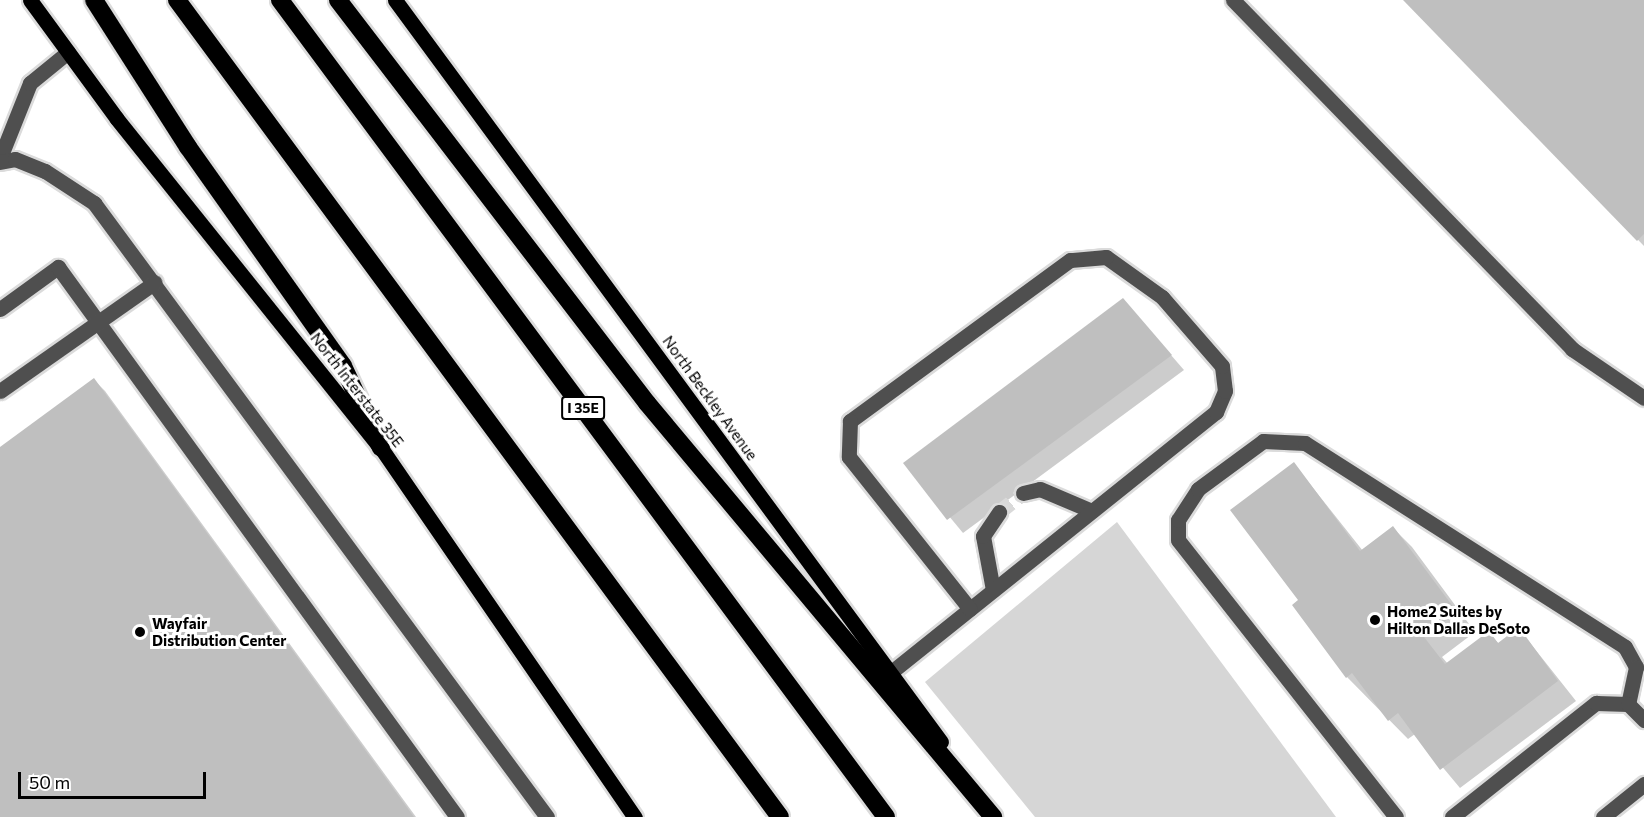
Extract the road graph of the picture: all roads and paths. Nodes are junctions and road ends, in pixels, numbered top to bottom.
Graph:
1 (30, 0) edge
2 (94, 0) edge
3 (177, 0) edge
4 (280, 0) edge
5 (338, 0) edge
6 (395, 0) edge
7 (1233, 0) edge
8 (68, 52) junction
9 (0, 160) edge
10 (155, 282) junction
11 (0, 309) edge
12 (98, 322) junction
13 (0, 391) edge
14 (1644, 398) edge
15 (381, 448) junction
16 (1023, 493) tunnel mouth
17 (1092, 511) junction
18 (999, 512) tunnel mouth
19 (993, 590) junction
20 (970, 609) junction
21 (890, 673) junction
22 (1628, 704) junction
23 (1644, 720) edge
24 (1644, 784) edge
25 (457, 817) edge
26 (547, 817) edge
27 (635, 817) edge
28 (780, 817) edge
29 (886, 817) edge
30 (995, 817) edge
31 (1396, 817) edge
32 (1452, 817) edge
33 (1603, 817) edge

1 - 8 main road, North Interstate 35E
2 - 15 highway
3 - 28 highway
4 - 29 highway, I 35E
5 - 30 highway
6 - 21 main road, North Beckley Avenue
7 - 14 street
8 - 9 street
8 - 15 main road, North Interstate 35E
9 - 10 street
10 - 12 street
10 - 26 street
11 - 12 street
12 - 13 street
12 - 25 street
15 - 27 main road, North Interstate 35E
16 - 17 street
17 - 19 street
17 - 20 street
18 - 19 street
19 - 20 street
20 - 21 street
21 - 30 main road, North Beckley Avenue
22 - 23 street
22 - 31 street
22 - 32 street
24 - 33 street

